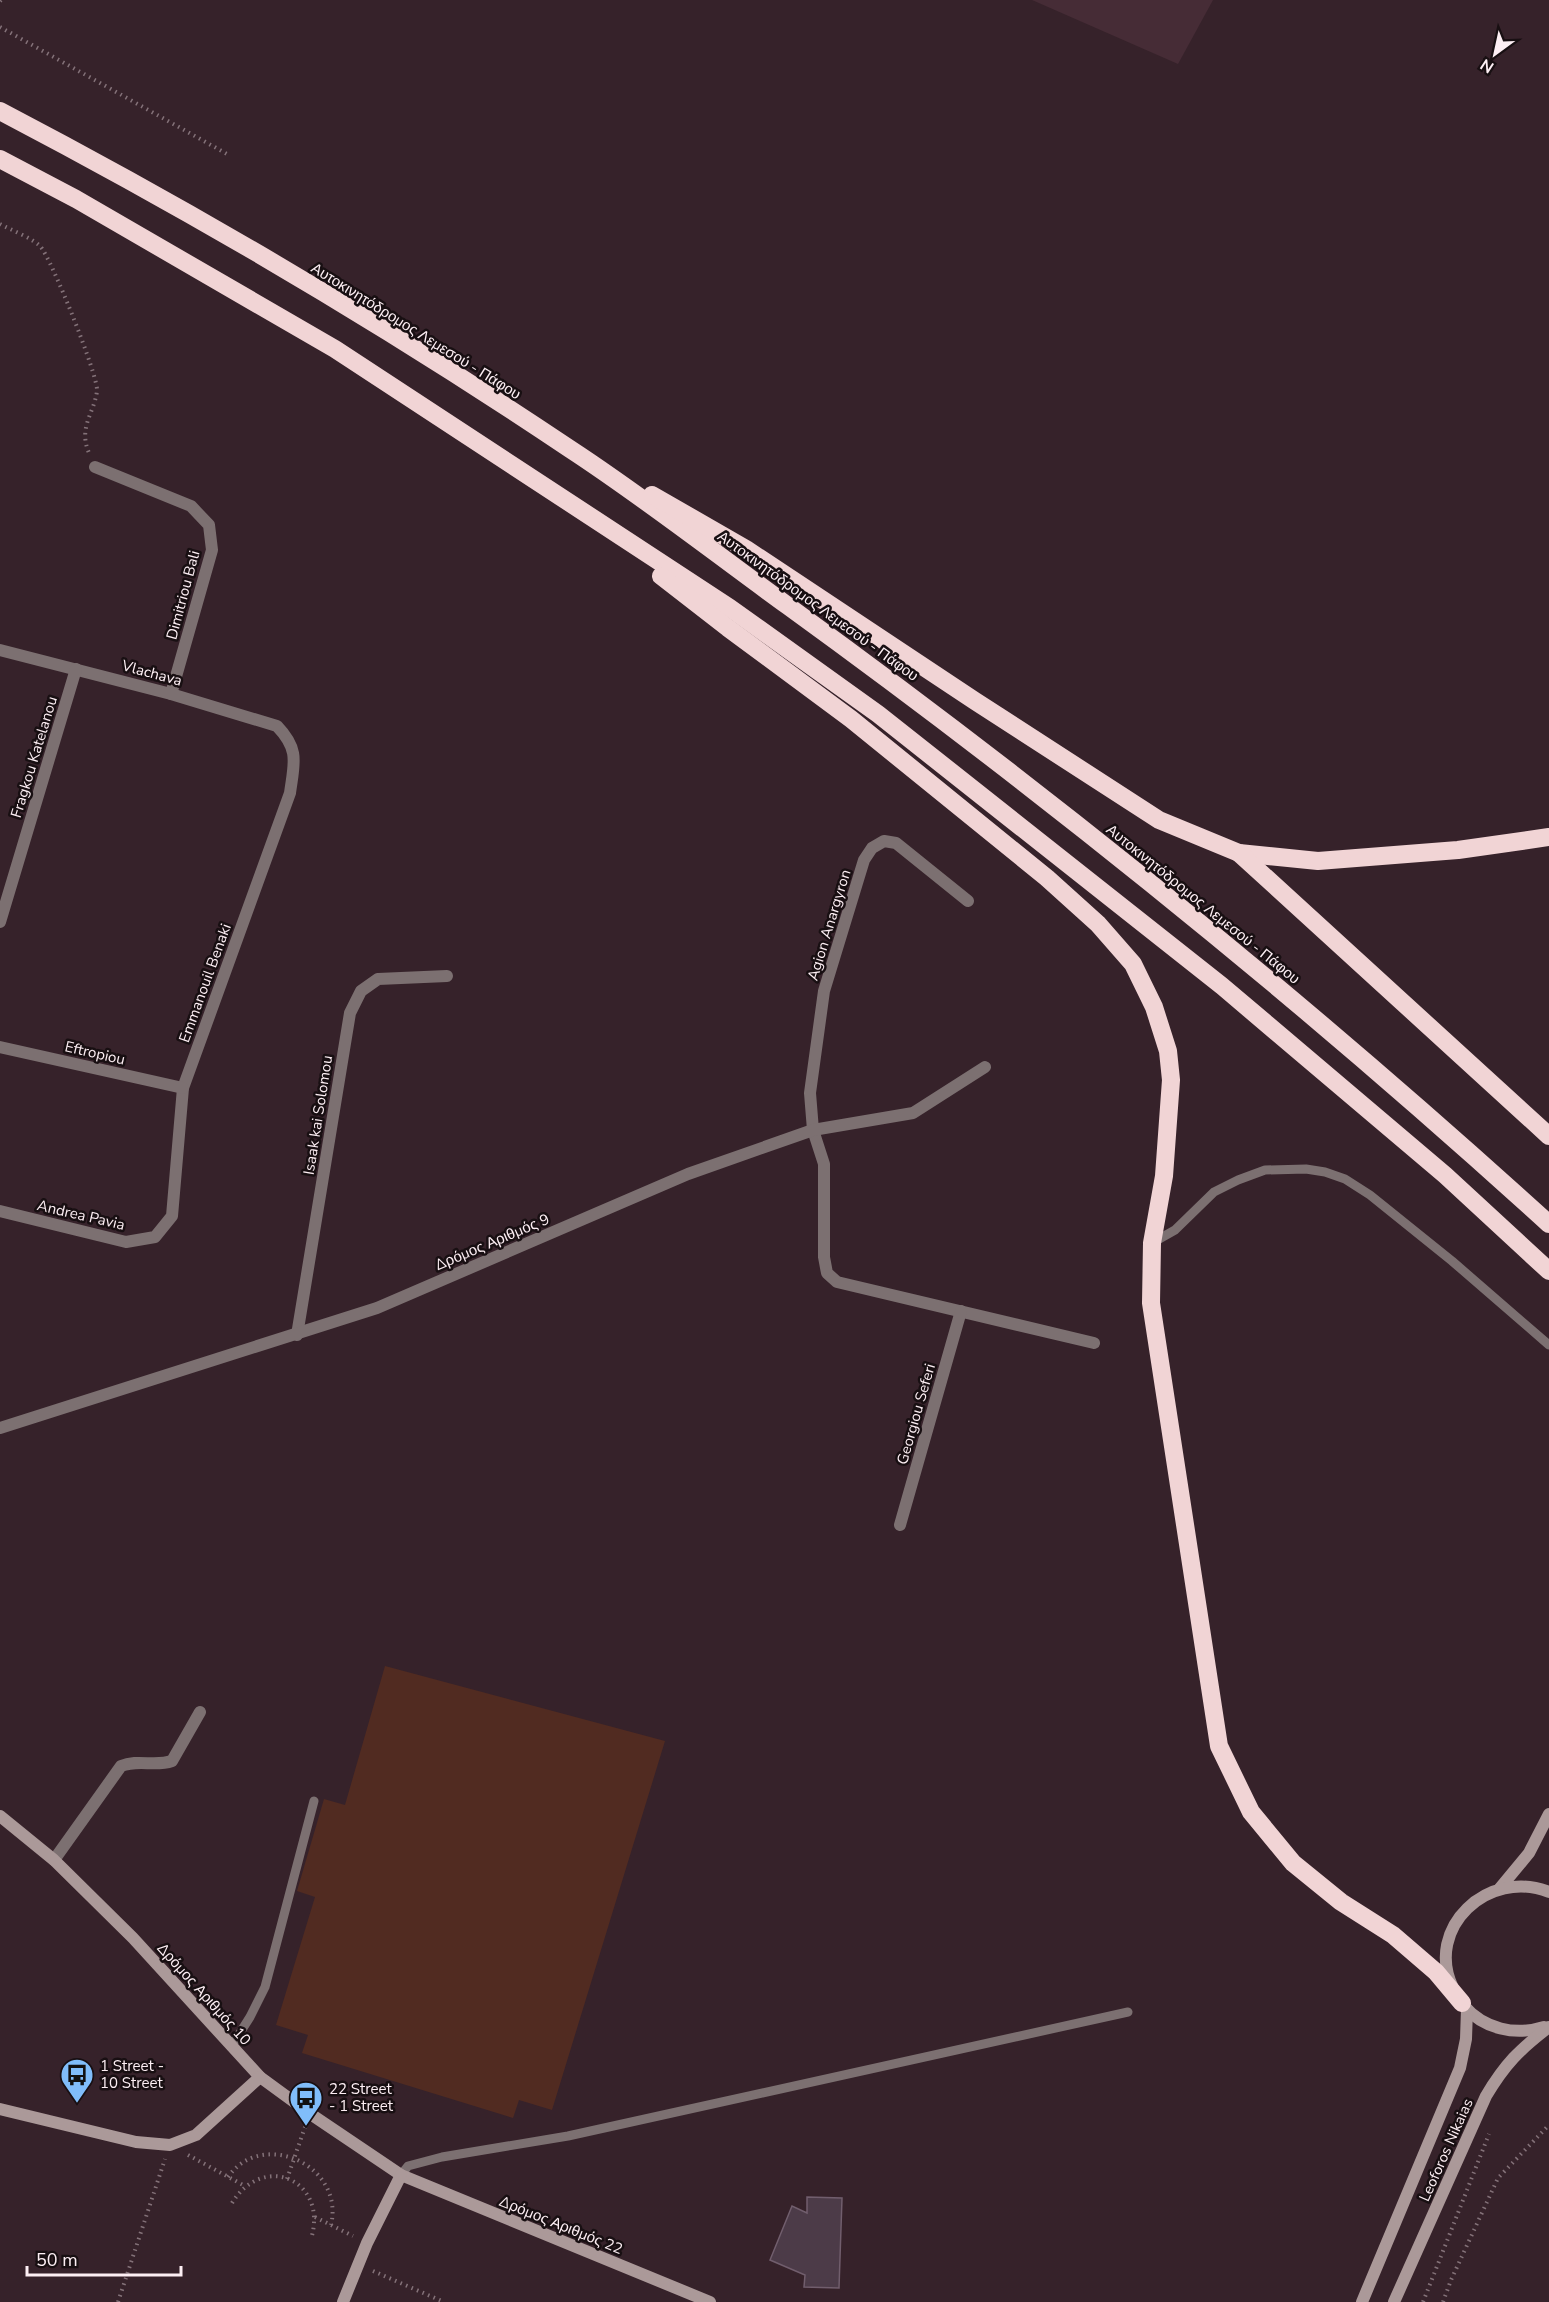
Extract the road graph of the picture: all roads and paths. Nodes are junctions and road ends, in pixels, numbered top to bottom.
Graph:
1 (0, 27) edge
2 (0, 111) edge
3 (228, 154) dead end
4 (0, 159) edge
5 (0, 224) edge
6 (572, 450) junction
7 (95, 468) joint
8 (564, 498) junction
9 (0, 650) edge
10 (76, 669) junction
11 (171, 694) junction
12 (289, 740) joint
13 (1549, 837) edge
14 (1239, 853) junction
15 (968, 901) dead end
16 (0, 922) edge
17 (447, 976) dead end
18 (0, 1047) edge
19 (985, 1067) dead end
20 (183, 1088) junction
21 (813, 1130) junction
22 (1549, 1136) edge
23 (0, 1211) edge
24 (1549, 1224) edge
25 (155, 1237) joint
26 (1152, 1243) junction
27 (1549, 1271) edge
28 (961, 1311) junction
29 (297, 1335) junction
30 (1094, 1343) dead end
31 (1549, 1345) edge
32 (0, 1428) edge
33 (900, 1525) dead end
34 (200, 1712) dead end
35 (314, 1801) dead end
36 (1549, 1814) edge
37 (0, 1816) edge
38 (54, 1860) junction
39 (1500, 1888) junction
40 (1549, 1892) edge
41 (1465, 2006) junction
42 (1128, 2012) dead end
43 (1549, 2026) edge
44 (231, 2047) junction
45 (260, 2077) junction
46 (0, 2109) edge
47 (312, 2115) junction
48 (1549, 2125) edge
49 (1491, 2128) dead end
50 (170, 2145) junction
51 (294, 2158) junction
52 (401, 2175) junction
53 (228, 2177) junction
54 (286, 2179) junction
55 (245, 2186) junction
56 (232, 2203) dead end
57 (315, 2217) junction
58 (331, 2225) junction
59 (311, 2239) dead end
60 (367, 2243) junction
61 (358, 2265) junction
62 (118, 2302) edge
63 (343, 2302) edge
64 (444, 2302) edge
65 (710, 2302) edge
66 (1362, 2302) edge
67 (1394, 2302) edge
68 (1422, 2302) edge
69 (1443, 2302) edge

1 - 3 path
2 - 6 highway, Αυτοκινητόδρομος Λεμεσού - Πάφου
4 - 8 highway
5 - 7 path
6 - 14 highway
6 - 24 highway, Αυτοκινητόδρομος Λεμεσού - Πάφου
7 - 11 street, Dimitriou Bali
8 - 26 highway
8 - 27 highway
9 - 10 street, Vlachava
10 - 11 street, Vlachava
10 - 16 street, Fragkou Katelanou
11 - 12 street, Vlachava
12 - 20 street, Emmanouil Benaki
13 - 14 highway
14 - 22 highway
15 - 21 street, Agion Anargyron
17 - 29 street, Isaak kai Solomou
18 - 20 street, Eftropiou
19 - 21 street, Δρόμος Αριθμός 9
20 - 25 street, Emmanouil Benaki
21 - 28 street
21 - 29 street, Δρόμος Αριθμός 9
23 - 25 street, Andrea Pavia
26 - 31 lane
26 - 41 highway
28 - 30 street
28 - 33 street, Georgiou Seferi
29 - 32 street, Δρόμος Αριθμός 9
34 - 38 street
35 - 44 lane
36 - 39 street
37 - 38 street, Δρόμος Αριθμός 10
38 - 44 street, Δρόμος Αριθμός 10
39 - 40 street
39 - 41 street
41 - 43 street
41 - 66 street, Leoforos Nikaias
42 - 52 lane
43 - 67 street, Leoforos Nikaias
44 - 45 street, Δρόμος Αριθμός 10
45 - 47 street, Δρόμος Αριθμός 10
45 - 50 street
46 - 50 street
47 - 51 path
47 - 52 street, Δρόμος Αριθμός 10
48 - 69 path
49 - 68 path
50 - 53 path
50 - 62 path
51 - 53 path
51 - 54 path
51 - 58 path
52 - 60 street
52 - 65 street, Δρόμος Αριθμός 22
53 - 55 path
54 - 55 path
54 - 57 path
55 - 56 path
57 - 58 path
57 - 59 path
58 - 60 path
60 - 61 street
61 - 63 street
61 - 64 path

